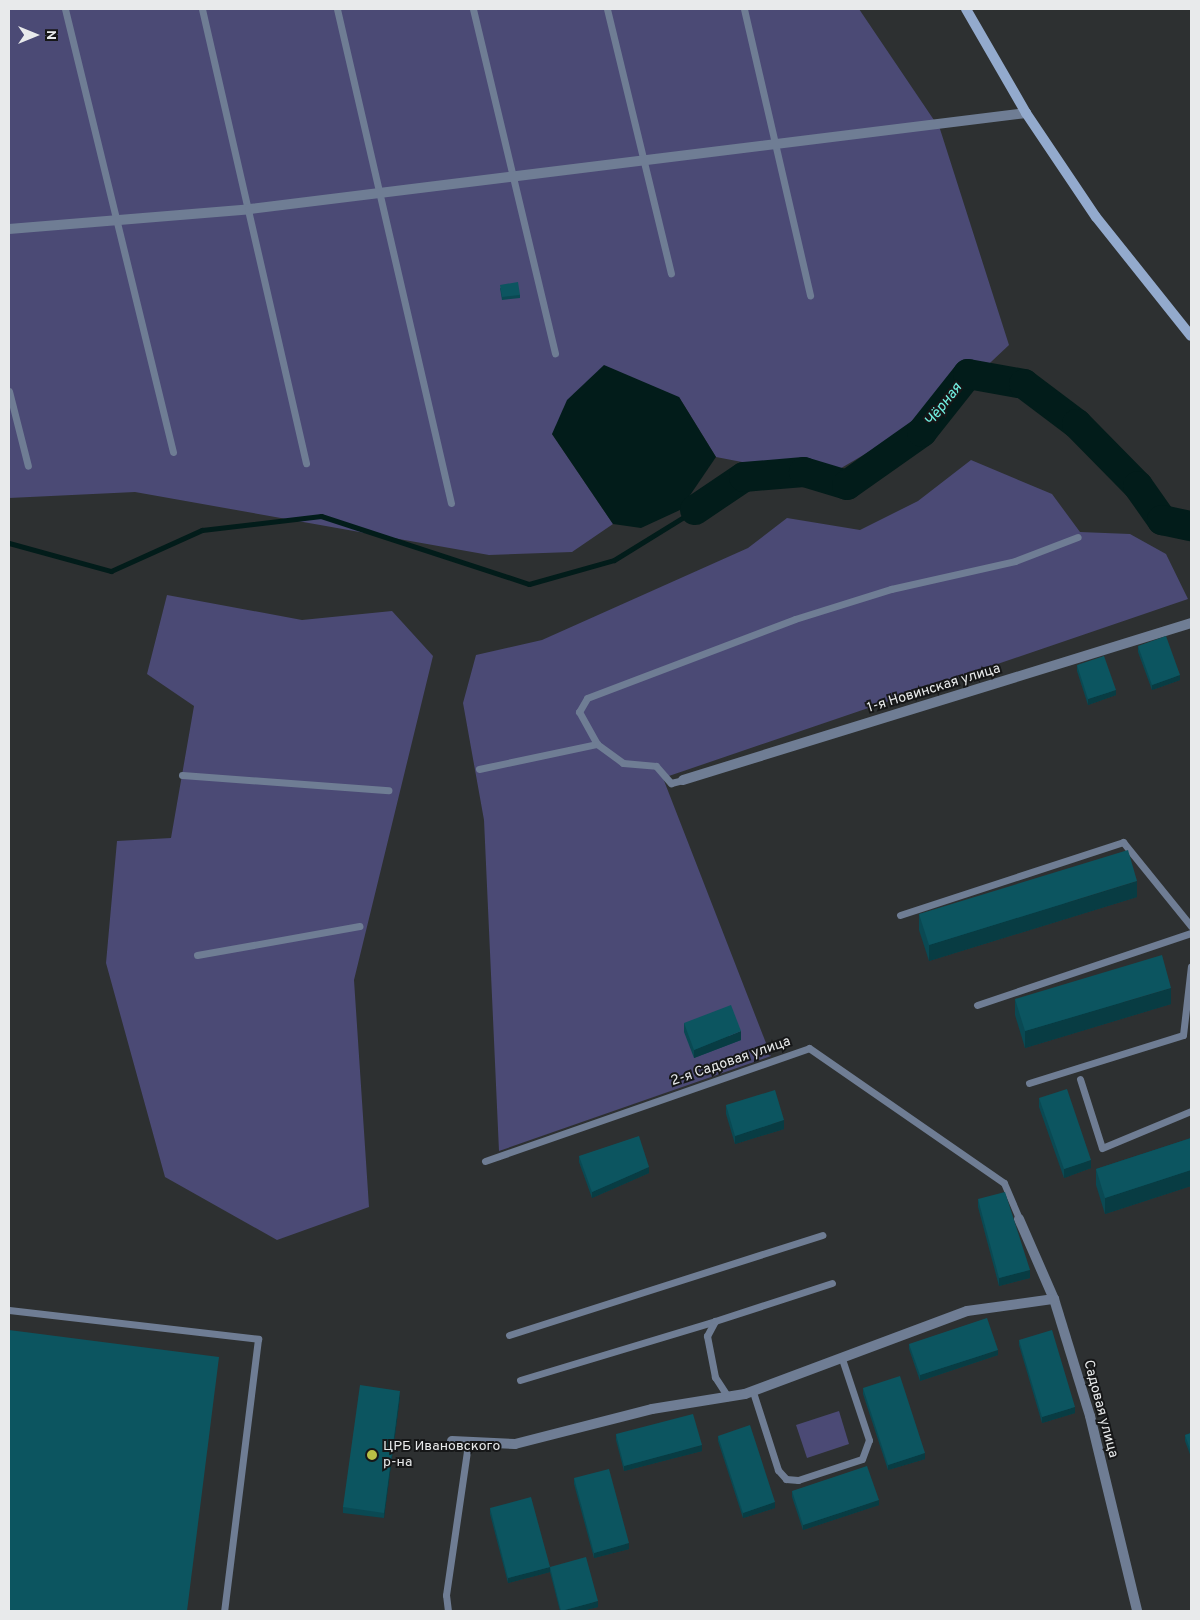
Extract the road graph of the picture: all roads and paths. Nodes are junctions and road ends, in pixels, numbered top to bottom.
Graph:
1 (65, 9) edge
2 (202, 9) edge
3 (337, 9) edge
4 (473, 9) edge
5 (607, 9) edge
6 (744, 9) edge
7 (966, 9) edge
8 (1026, 113) junction
9 (775, 144) junction
10 (644, 160) junction
11 (513, 176) junction
12 (379, 193) junction
13 (250, 209) junction
14 (119, 220) junction
15 (9, 229) edge
16 (671, 272) dead end
17 (810, 296) dead end
18 (1191, 336) edge
19 (555, 353) dead end
20 (9, 391) edge
21 (173, 452) dead end
22 (306, 463) dead end
23 (28, 466) dead end
24 (451, 503) dead end
25 (1078, 537) dead end
26 (1191, 623) edge
27 (597, 744) junction
28 (479, 769) dead end
29 (182, 775) dead end
30 (683, 780) joint
31 (388, 790) dead end
32 (900, 915) dead end
33 (359, 926) dead end
34 (1191, 926) edge
35 (1191, 933) edge
36 (197, 955) dead end
37 (1191, 966) edge
38 (977, 1005) dead end
39 (1080, 1079) dead end
40 (1029, 1083) dead end
41 (1191, 1112) edge
42 (485, 1161) dead end
43 (1019, 1219) joint
44 (822, 1235) dead end
45 (832, 1283) dead end
46 (1054, 1299) junction
47 (9, 1310) edge
48 (715, 1321) junction
49 (509, 1335) dead end
50 (842, 1359) junction
51 (520, 1380) dead end
52 (753, 1392) junction
53 (728, 1397) junction
54 (452, 1441) dead end
55 (468, 1444) junction
56 (224, 1611) edge
57 (448, 1611) edge
58 (1136, 1611) edge

1 - 14 lane
2 - 13 lane
3 - 12 lane
4 - 11 lane
5 - 10 lane
6 - 9 lane
7 - 8 main road
8 - 9 street
8 - 18 main road
9 - 10 street
9 - 17 lane
10 - 11 street
10 - 16 lane
11 - 12 street
11 - 19 lane
12 - 13 street
12 - 24 lane
13 - 14 street
13 - 22 lane
14 - 15 street
14 - 21 lane
20 - 23 lane
25 - 27 lane
26 - 30 street, 1-я Новинская улица
27 - 28 lane
27 - 30 lane
29 - 31 lane
32 - 34 lane
33 - 36 lane
35 - 38 lane
37 - 40 lane
39 - 41 lane
42 - 43 lane, 2-я Садовая улица
43 - 46 street, Садовая улица
44 - 49 lane
45 - 48 lane
46 - 50 street
46 - 58 street, Садовая улица
47 - 56 lane
48 - 51 lane
48 - 53 lane
50 - 52 street
50 - 52 lane
52 - 53 street
53 - 55 street
54 - 55 street
55 - 57 lane

